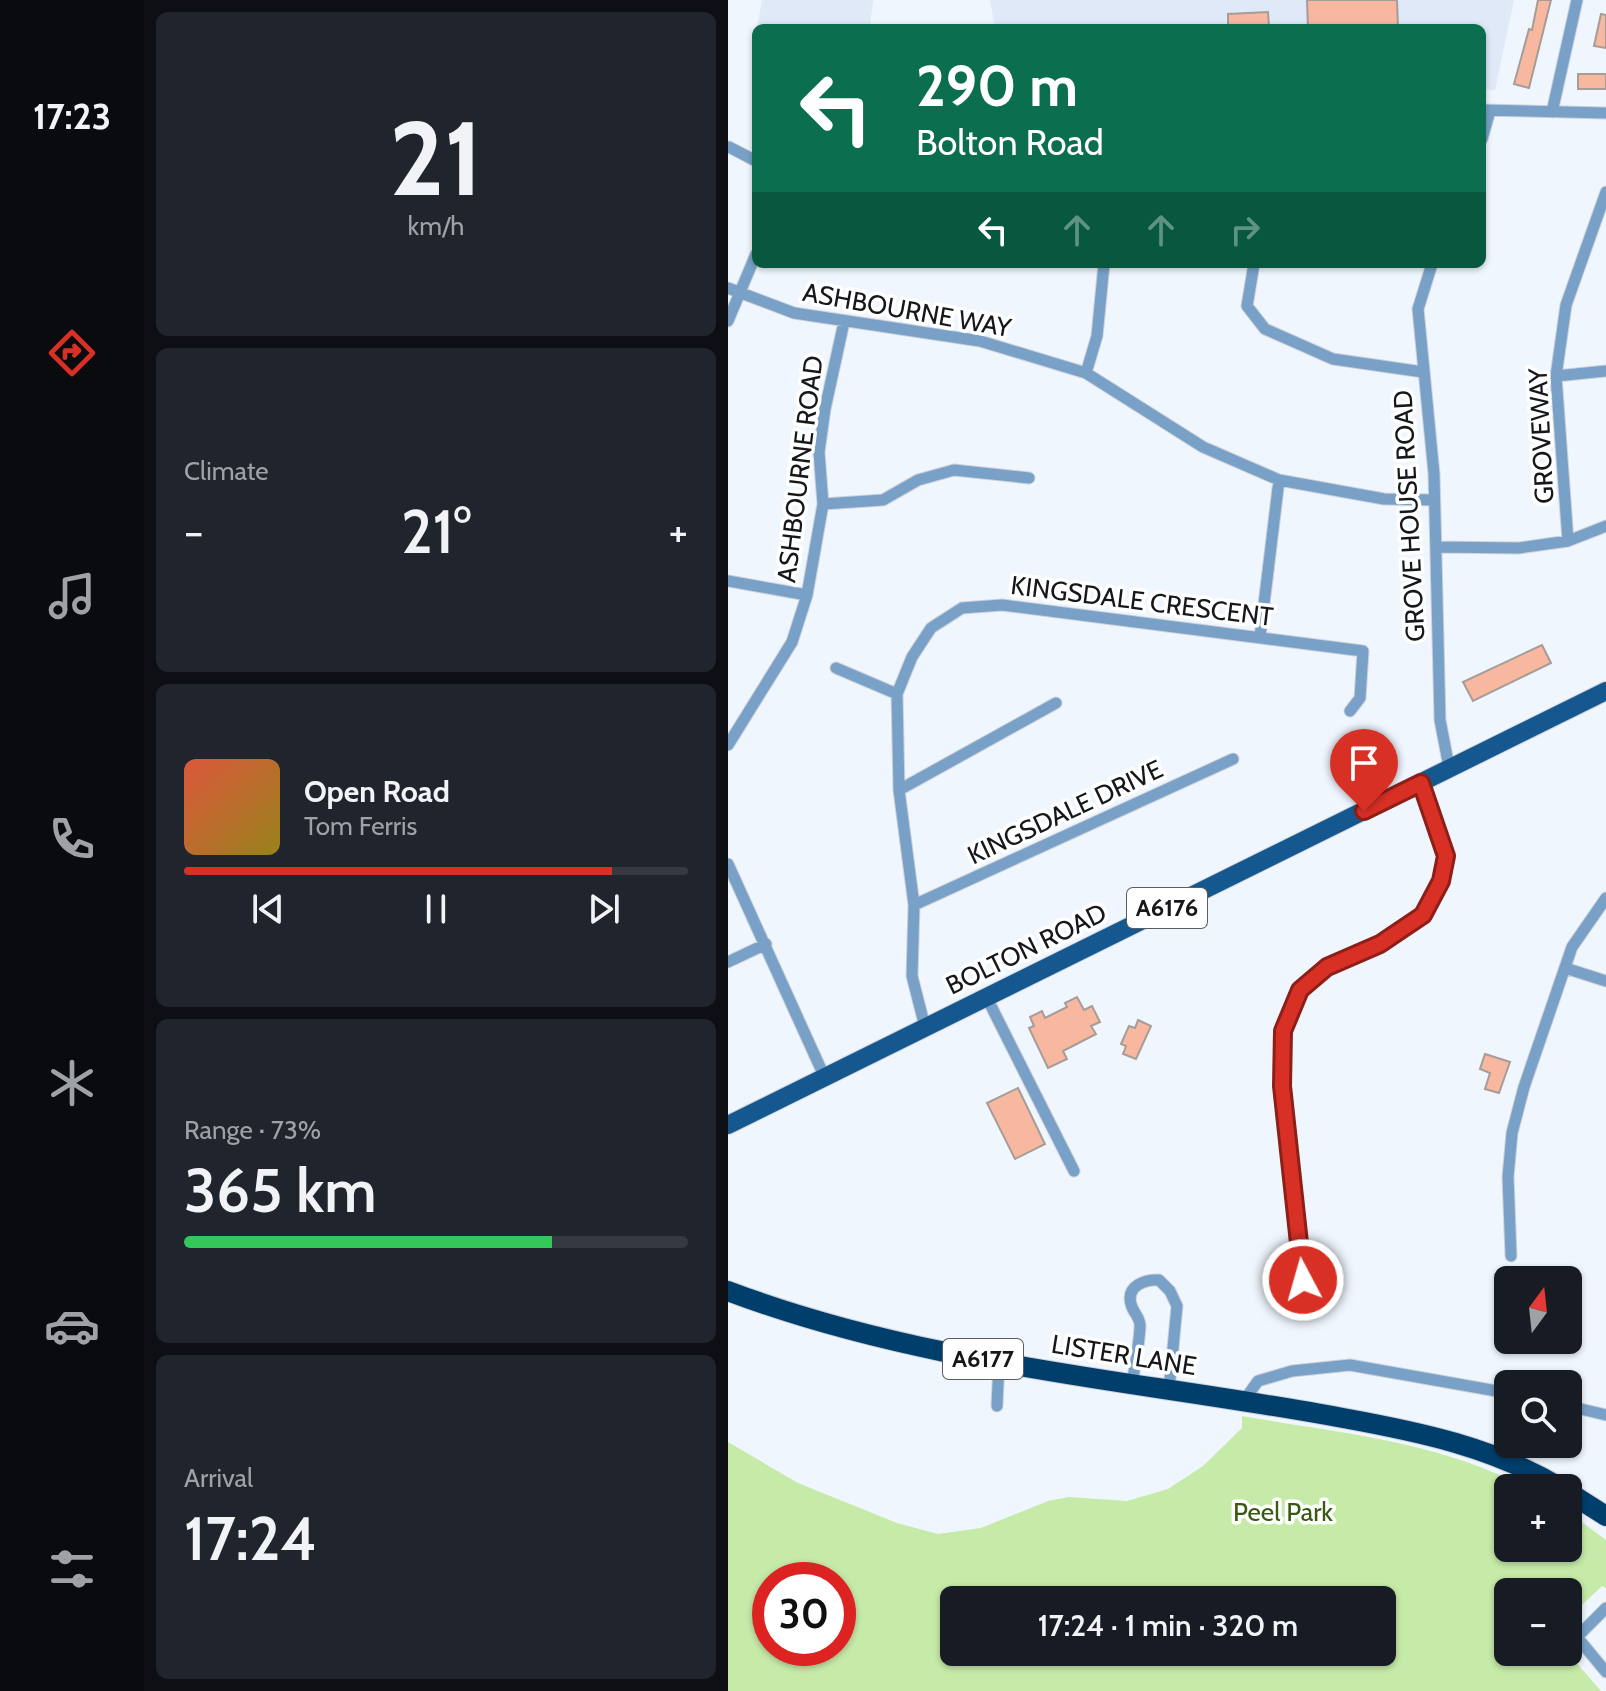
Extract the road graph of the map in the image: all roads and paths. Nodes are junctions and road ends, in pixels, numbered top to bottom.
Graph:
1 (1577, 0) edge
2 (1486, 111) edge
3 (1552, 112) junction
4 (1606, 113) edge
5 (729, 147) edge
6 (752, 159) edge
7 (1606, 192) edge
8 (1591, 232) junction
9 (1606, 232) edge
10 (752, 264) edge
11 (1104, 268) edge
12 (1253, 268) edge
13 (1431, 268) edge
14 (728, 288) edge
15 (740, 293) junction
16 (728, 321) edge
17 (844, 322) junction
18 (1606, 371) edge
19 (1423, 372) junction
20 (1086, 373) junction
21 (1556, 376) junction
22 (1029, 478) dead end
23 (1279, 480) junction
24 (1434, 500) junction
25 (823, 504) junction
26 (1606, 526) edge
27 (1568, 541) junction
28 (1436, 547) junction
29 (728, 581) edge
30 (807, 595) junction
31 (1260, 637) junction
32 (836, 668) dead end
33 (1606, 691) edge
34 (897, 694) junction
35 (1056, 703) dead end
36 (1350, 711) dead end
37 (728, 745) edge
38 (1233, 759) dead end
39 (1449, 767) junction
40 (1421, 783) junction
41 (899, 790) junction
42 (728, 864) edge
43 (1606, 898) edge
44 (914, 905) junction
45 (766, 944) junction
46 (728, 962) edge
47 (1565, 968) junction
48 (1606, 981) edge
49 (987, 998) junction
50 (925, 1027) junction
51 (825, 1078) junction
52 (728, 1125) edge
53 (1074, 1171) dead end
54 (1511, 1256) dead end
55 (1303, 1280) dead end
56 (728, 1291) edge
57 (999, 1362) junction
58 (1132, 1384) junction
59 (1169, 1390) junction
60 (1494, 1391) edge
61 (1245, 1399) junction
62 (997, 1406) dead end
63 (1582, 1409) edge
64 (1606, 1415) edge
65 (1537, 1474) edge
66 (1582, 1501) edge
67 (1606, 1516) edge
68 (1606, 1608) edge
69 (1582, 1632) edge
70 (1582, 1643) edge
71 (1606, 1672) edge

1 - 3 street
2 - 3 street
3 - 4 street
5 - 6 street
7 - 8 street, GROVEWAY
8 - 9 street
8 - 21 street, GROVEWAY
10 - 15 street
11 - 20 street
12 - 19 street
13 - 19 street, GROVE HOUSE ROAD
14 - 15 street, ASHBOURNE WAY
15 - 16 street
15 - 17 street, ASHBOURNE WAY
17 - 20 street, ASHBOURNE WAY
17 - 25 street, ASHBOURNE ROAD
18 - 21 street
19 - 24 street, GROVE HOUSE ROAD
20 - 23 street, ASHBOURNE WAY
21 - 27 street, GROVEWAY
22 - 25 street
23 - 24 street, ASHBOURNE WAY
23 - 31 street
24 - 28 street, GROVE HOUSE ROAD
25 - 30 street, ASHBOURNE ROAD
26 - 27 street
27 - 28 street
28 - 39 street, GROVE HOUSE ROAD
29 - 30 street
30 - 37 street, ASHBOURNE ROAD
31 - 34 street, KINGSDALE CRESCENT
31 - 36 street, KINGSDALE CRESCENT
32 - 34 street
33 - 39 main road, BOLTON ROAD / A6176
34 - 41 street, KINGSDALE CRESCENT
35 - 41 street
38 - 44 street, KINGSDALE DRIVE
39 - 40 main road, BOLTON ROAD / A6176
40 - 49 main road, BOLTON ROAD / A6176
40 - 55 street
41 - 44 street, KINGSDALE CRESCENT
42 - 45 street
43 - 47 street
44 - 50 street, KINGSDALE CRESCENT
45 - 46 street
45 - 51 street
47 - 48 street
47 - 54 street
49 - 50 main road, BOLTON ROAD / A6176
49 - 53 street
50 - 51 main road, BOLTON ROAD / A6176
51 - 52 main road, BOLTON ROAD / A6176
56 - 57 highway, LISTER LANE / A6177
57 - 58 highway, LISTER LANE / A6177
57 - 62 street
58 - 59 highway, LISTER LANE / A6177
58 - 59 street
59 - 61 highway, LISTER LANE / A6177
60 - 61 street
61 - 65 highway, A6177
63 - 64 street
66 - 67 highway
68 - 69 street
70 - 71 street

